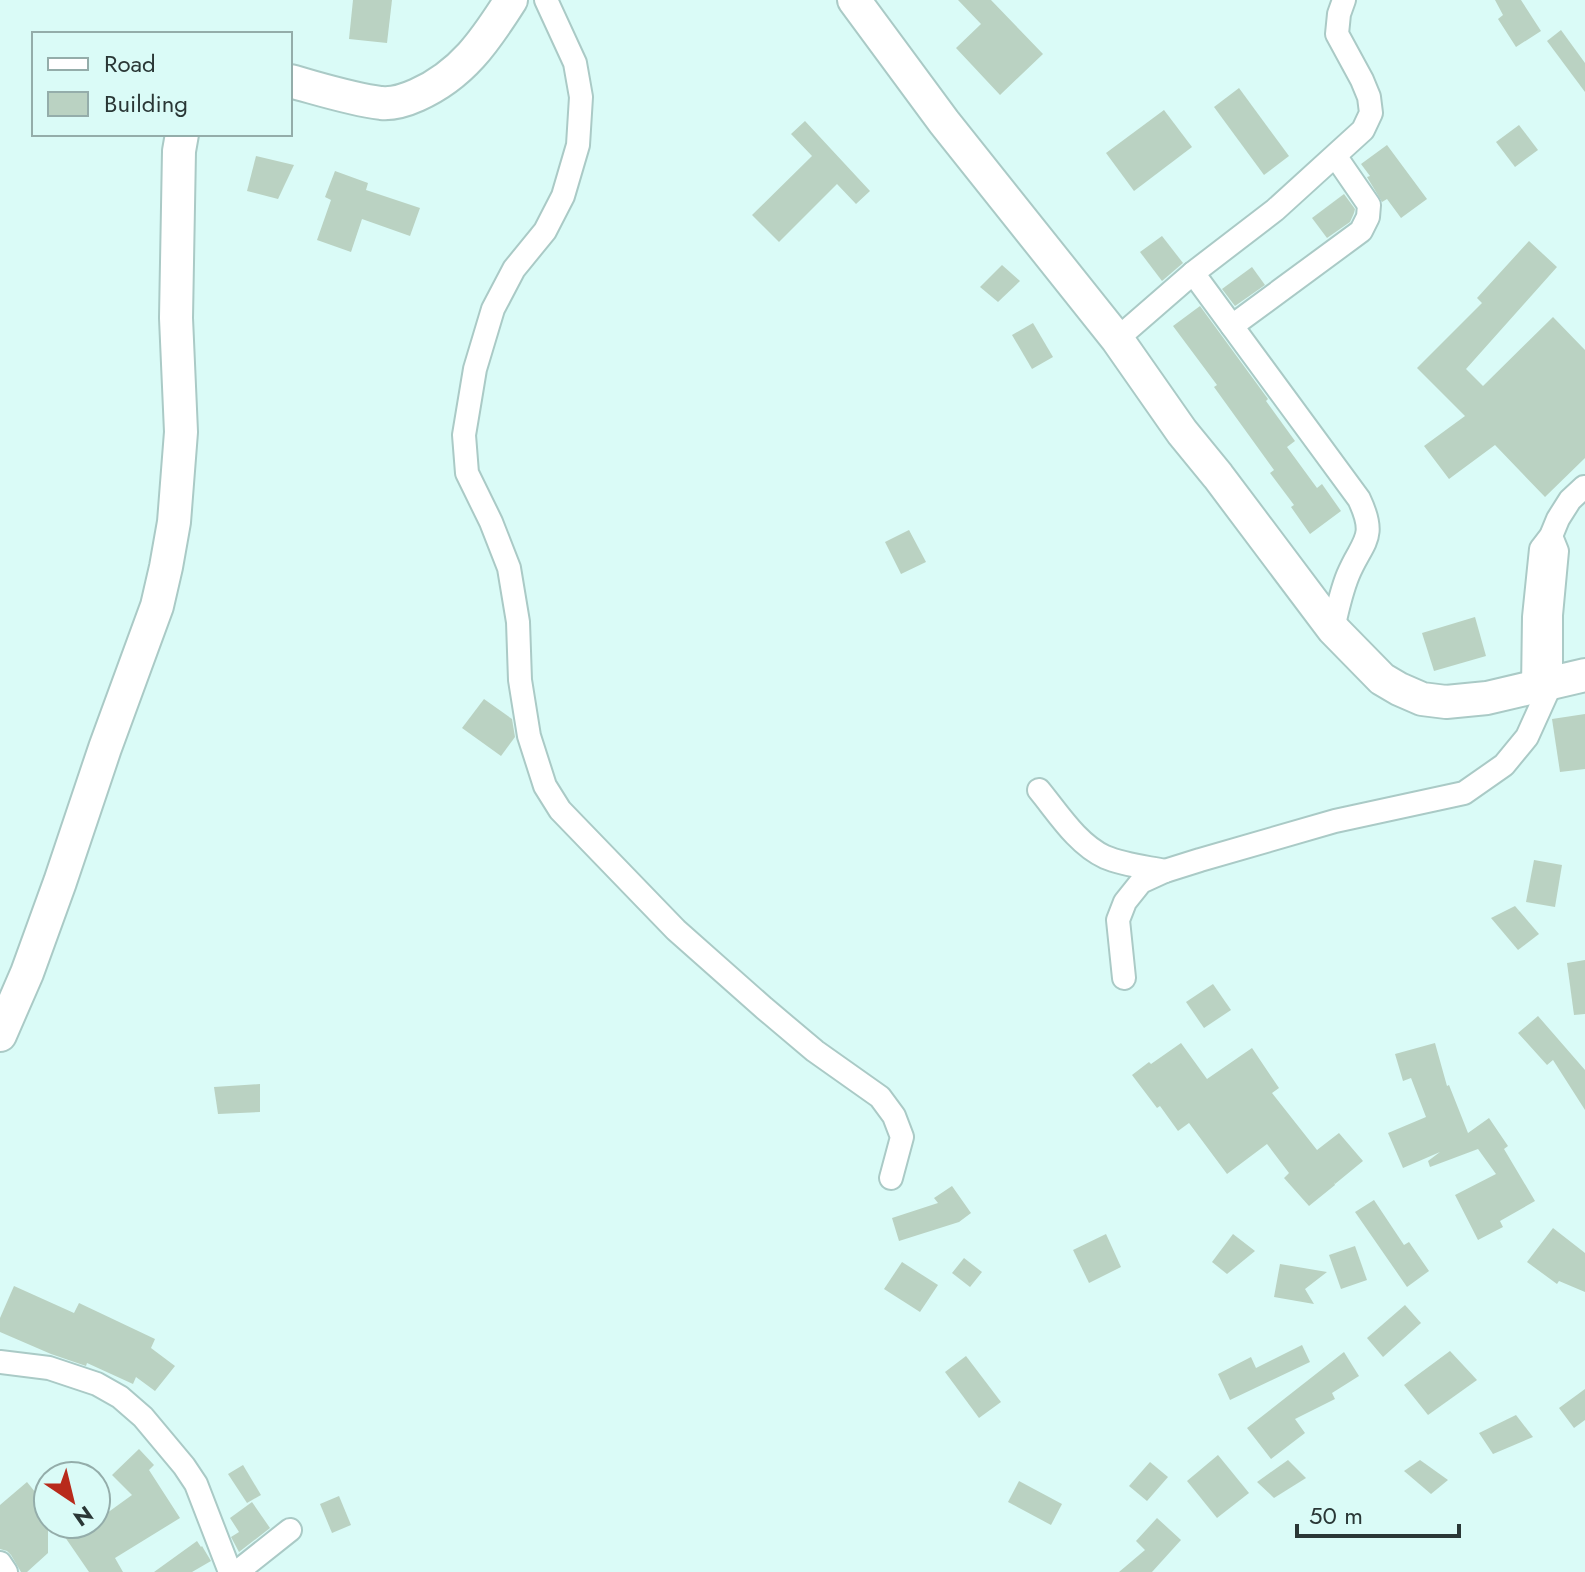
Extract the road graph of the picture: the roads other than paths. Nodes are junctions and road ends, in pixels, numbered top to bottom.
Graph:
1 (511, 0) edge
2 (546, 0) edge
3 (854, 0) edge
4 (1344, 0) edge
5 (292, 82) edge
6 (182, 136) edge
7 (1336, 157) junction
8 (1193, 273) junction
9 (1232, 326) junction
10 (1117, 339) junction
11 (1584, 487) edge
12 (1333, 629) junction
13 (1585, 675) edge
14 (1543, 690) junction
15 (1039, 790) dead end
16 (1165, 871) junction
17 (1124, 978) dead end
18 (0, 1035) edge
19 (891, 1178) dead end
20 (0, 1362) edge
21 (290, 1530) dead end
22 (0, 1563) edge
23 (6, 1572) edge
24 (230, 1572) edge
25 (237, 1572) edge

1 - 5 street
2 - 19 street
3 - 10 street
4 - 7 street
6 - 18 street
7 - 8 street
7 - 9 street
8 - 9 street
8 - 10 street
9 - 12 street
10 - 12 street
11 - 14 street
12 - 14 street
13 - 14 street
14 - 16 street
15 - 16 street
16 - 17 street
20 - 24 street
21 - 25 street
22 - 23 street

